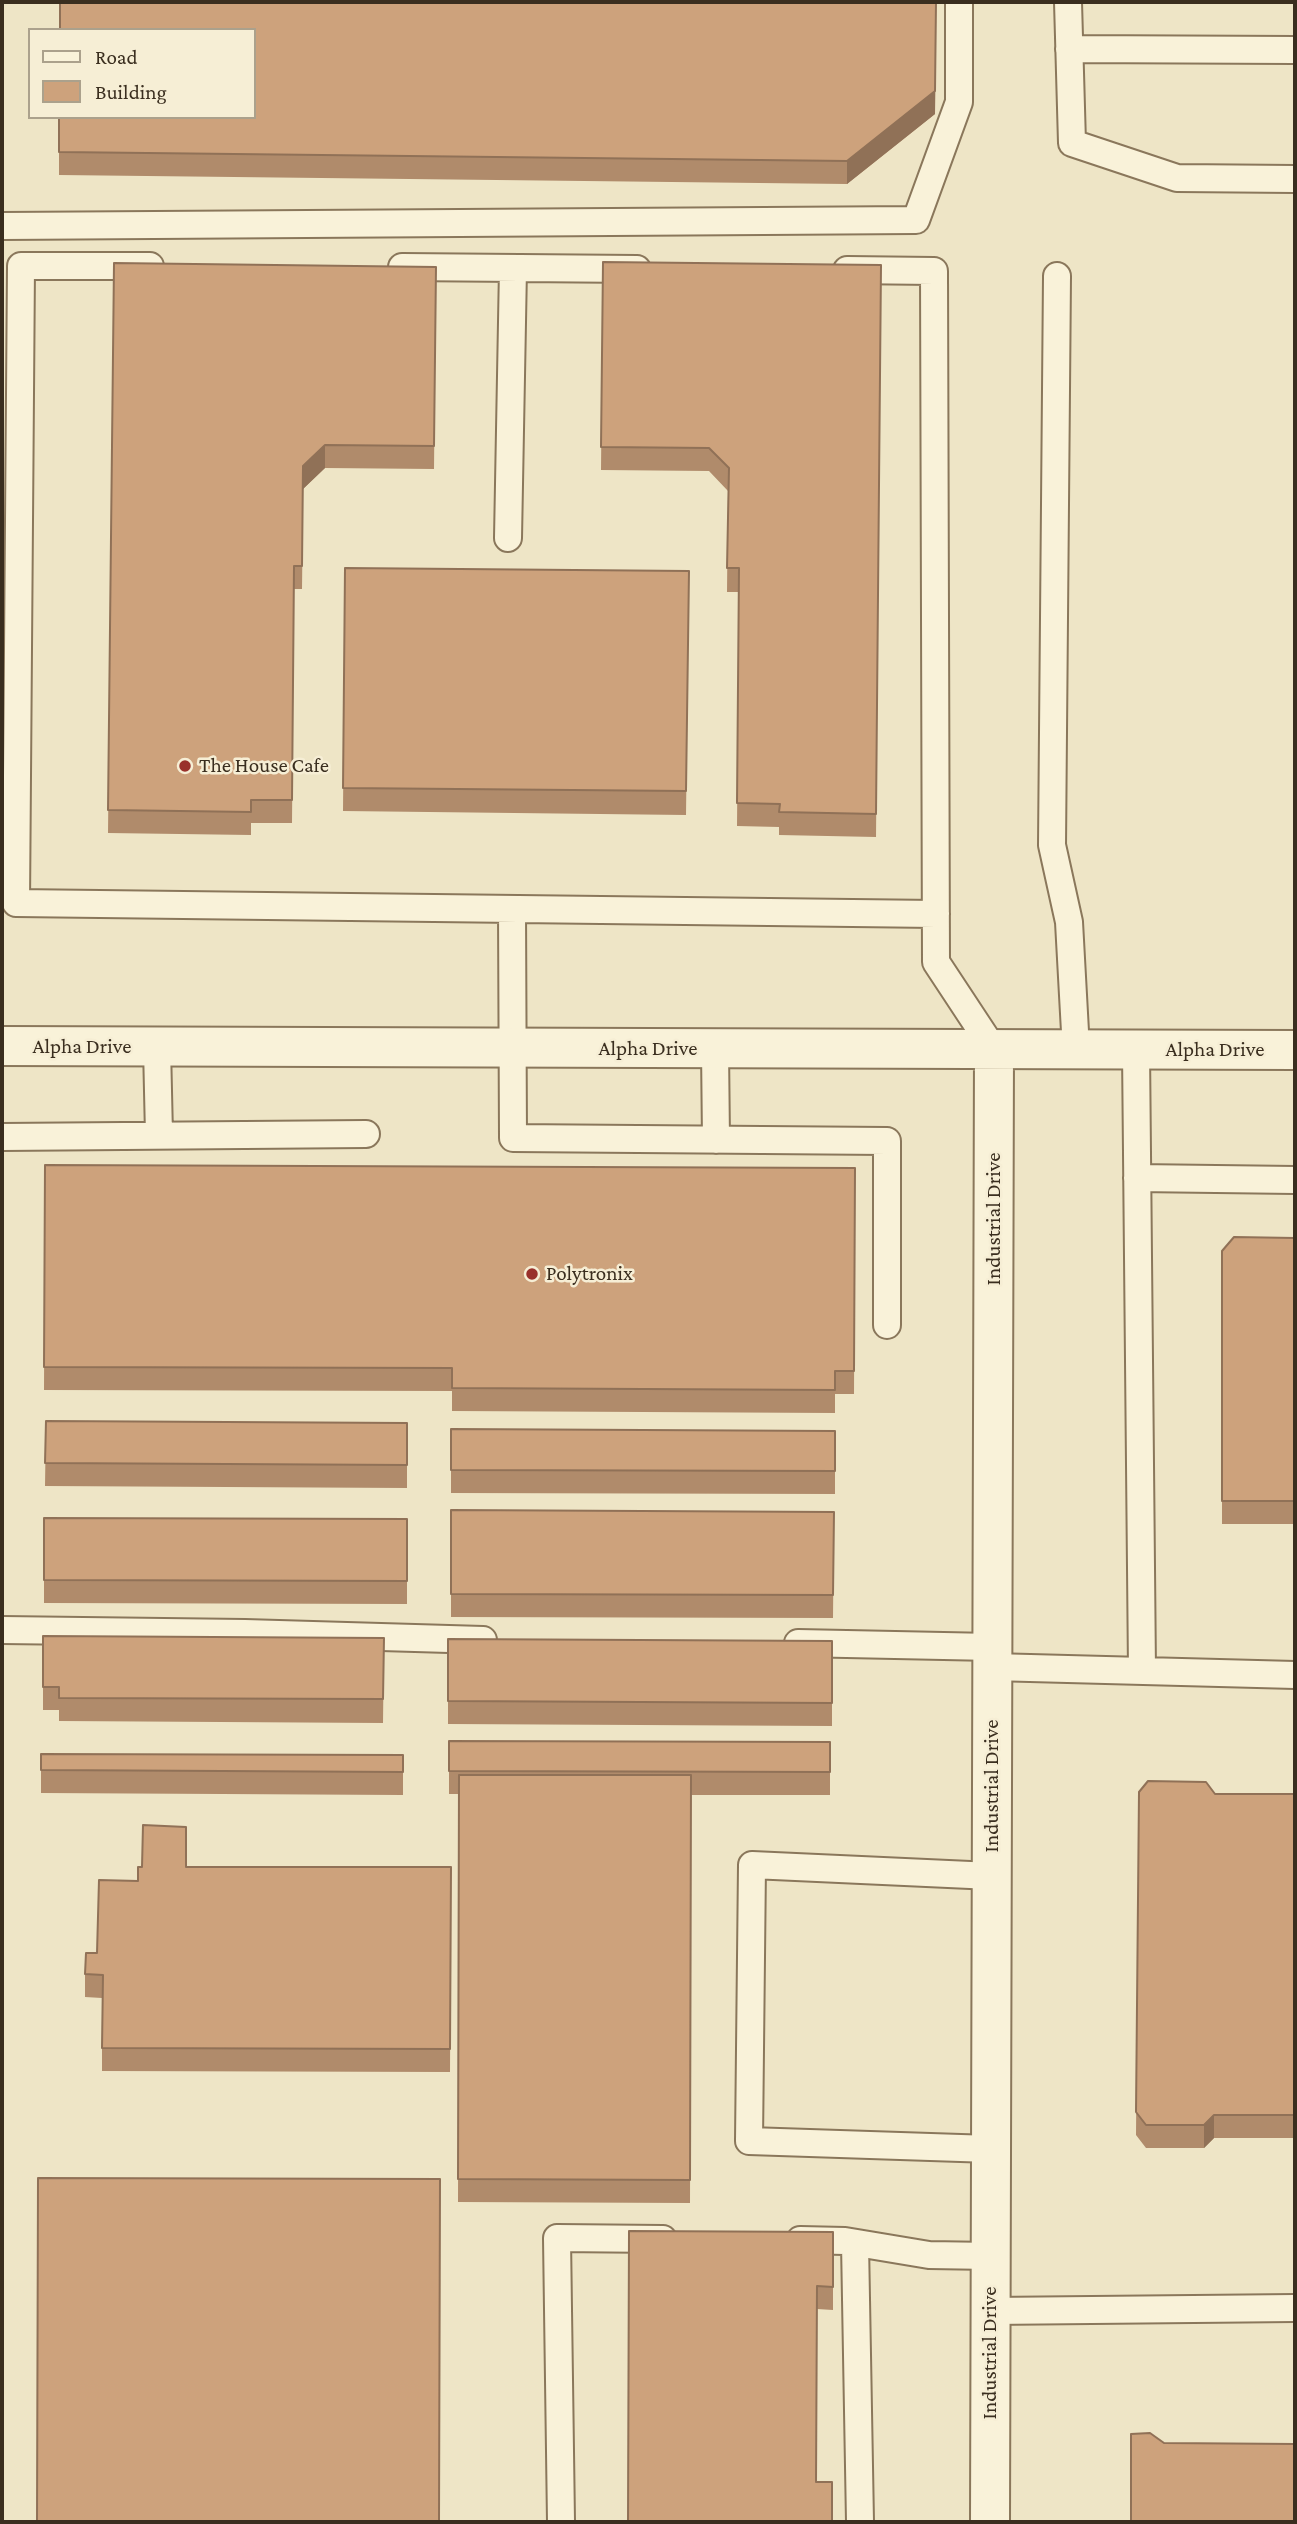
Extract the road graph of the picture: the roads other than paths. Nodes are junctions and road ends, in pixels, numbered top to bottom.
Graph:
1 (959, 2) edge
2 (1068, 2) edge
3 (1069, 49) junction
4 (1295, 50) edge
5 (1295, 179) edge
6 (2, 226) edge
7 (172, 266) edge
8 (376, 267) edge
9 (513, 268) junction
10 (662, 269) edge
11 (825, 270) edge
12 (1057, 276) dead end
13 (508, 538) dead end
14 (10, 569) edge
15 (512, 909) junction
16 (936, 914) junction
17 (2, 1046) edge
18 (157, 1047) junction
19 (514, 1049) junction
20 (715, 1049) junction
21 (994, 1050) junction
22 (1076, 1050) junction
23 (1136, 1050) junction
24 (1295, 1050) edge
25 (366, 1134) dead end
26 (159, 1135) junction
27 (2, 1137) edge
28 (716, 1140) junction
29 (1137, 1178) junction
30 (1295, 1180) edge
31 (887, 1325) dead end
32 (2, 1630) edge
33 (509, 1640) edge
34 (775, 1643) edge
35 (992, 1657) junction
36 (1142, 1671) junction
37 (1295, 1675) edge
38 (992, 1876) junction
39 (991, 2149) junction
40 (694, 2239) edge
41 (776, 2240) edge
42 (855, 2243) junction
43 (991, 2256) junction
44 (1295, 2308) edge
45 (990, 2311) junction
46 (561, 2522) edge
47 (860, 2522) edge
48 (990, 2522) edge

1 - 6 lane
2 - 3 lane
3 - 4 lane
3 - 5 lane
7 - 14 lane
8 - 9 lane
9 - 10 lane
9 - 13 lane
11 - 16 lane
12 - 22 lane
14 - 15 lane
15 - 16 lane
15 - 19 lane
16 - 21 lane
17 - 18 street, Alpha Drive
18 - 19 street, Alpha Drive
18 - 26 lane
19 - 20 street, Alpha Drive
19 - 28 lane
20 - 21 street, Alpha Drive
20 - 28 lane
21 - 22 street, Alpha Drive
21 - 35 street, Industrial Drive
22 - 23 street, Alpha Drive
23 - 24 street, Alpha Drive
23 - 29 lane
25 - 26 lane
26 - 27 lane
28 - 31 lane
29 - 30 lane
29 - 36 lane
32 - 33 lane
34 - 35 lane
35 - 36 lane
35 - 38 street, Industrial Drive
36 - 37 lane
38 - 39 street, Industrial Drive
38 - 39 lane
39 - 43 street, Industrial Drive
40 - 46 lane
41 - 42 lane
42 - 43 lane
42 - 47 lane
43 - 45 street, Industrial Drive
44 - 45 lane
45 - 48 street, Industrial Drive

